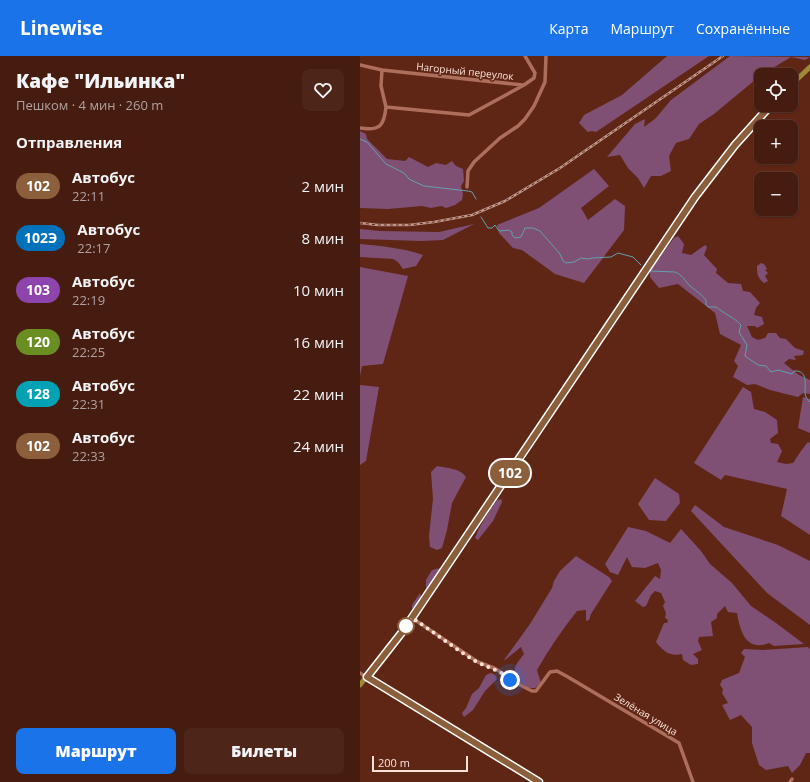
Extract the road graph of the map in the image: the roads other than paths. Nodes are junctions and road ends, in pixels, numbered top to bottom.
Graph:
1 (525, 56) edge
2 (546, 56) edge
3 (360, 65) edge
4 (810, 66) edge
5 (382, 70) junction
6 (798, 78) edge
7 (524, 85) junction
8 (386, 107) junction
9 (765, 112) edge
10 (360, 128) edge
11 (467, 187) dead end
12 (412, 618) junction
13 (360, 673) edge
14 (367, 677) junction
15 (360, 685) edge
16 (539, 782) edge
17 (693, 782) edge

1 - 7 street, Нагорный переулок
2 - 11 street
3 - 5 street, Нагорный переулок
4 - 6 highway
5 - 7 street, Нагорный переулок
5 - 8 street
7 - 8 street, Нагорный переулок
8 - 10 street
9 - 12 highway
12 - 14 highway
12 - 17 street, Зелёная улица
13 - 14 street
14 - 15 highway
14 - 16 street

